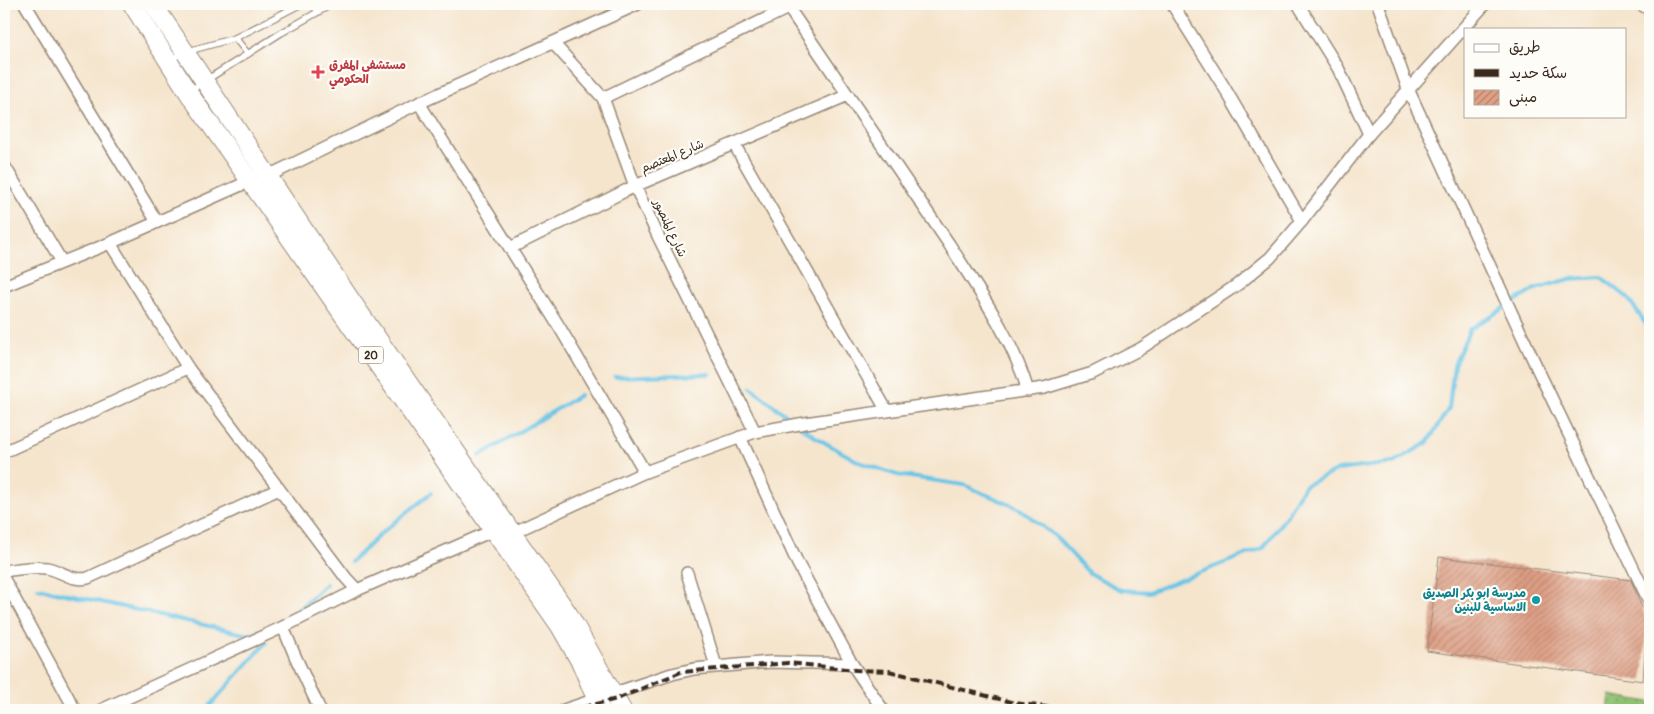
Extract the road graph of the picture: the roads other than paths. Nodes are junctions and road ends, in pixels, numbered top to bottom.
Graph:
1 (25, 4) edge
2 (132, 4) edge
3 (153, 4) edge
4 (301, 4) edge
5 (314, 4) edge
6 (332, 4) edge
7 (638, 4) edge
8 (1172, 4) edge
9 (1298, 4) edge
10 (1378, 4) edge
11 (1485, 4) edge
12 (787, 6) edge
13 (318, 12) junction
14 (235, 38) junction
15 (553, 43) junction
16 (185, 52) junction
17 (248, 54) junction
18 (168, 60) junction
19 (205, 82) junction
20 (1408, 90) junction
21 (188, 92) junction
22 (848, 95) junction
23 (603, 98) junction
24 (419, 103) junction
25 (1369, 134) junction
26 (734, 144) junction
27 (4, 165) edge
28 (268, 176) junction
29 (250, 181) junction
30 (635, 186) junction
31 (1302, 221) junction
32 (157, 222) junction
33 (110, 243) junction
34 (510, 248) junction
35 (62, 262) junction
36 (4, 286) edge
37 (188, 368) junction
38 (1028, 391) junction
39 (886, 411) junction
40 (755, 432) junction
41 (740, 437) junction
42 (4, 452) edge
43 (645, 472) junction
44 (279, 489) junction
45 (494, 530) junction
46 (512, 533) junction
47 (4, 571) edge
48 (687, 573) dead end
49 (4, 579) edge
50 (357, 590) junction
51 (1650, 602) edge
52 (283, 627) junction
53 (852, 664) junction
54 (716, 666) junction
55 (614, 693) junction
56 (599, 704) edge
57 (75, 710) edge
58 (101, 710) edge
59 (320, 710) edge
60 (564, 710) edge
61 (622, 710) edge
62 (883, 710) edge

1 - 32 street
2 - 18 main road, 20
3 - 16 main road, 20
4 - 14 lane
5 - 13 lane
6 - 13 lane
7 - 15 street
8 - 31 street
9 - 25 street
10 - 20 street
11 - 20 street
12 - 22 street
12 - 23 street
13 - 17 lane
14 - 16 lane
14 - 17 lane
15 - 23 street, شارع المنصور
15 - 24 street
16 - 18 lane
16 - 19 main road, 20
17 - 19 lane
18 - 21 main road, 20
19 - 21 lane
19 - 28 main road, 20
20 - 25 street
20 - 51 street
21 - 29 main road, 20
22 - 26 street, شارع المعتصم
22 - 38 street
23 - 30 street, شارع المنصور
24 - 28 street
24 - 34 street
25 - 31 street
26 - 30 street, شارع المعتصم
26 - 39 street
27 - 35 street
28 - 46 main road, 20
29 - 32 street
29 - 45 main road, 20
30 - 34 street, شارع المعتصم
30 - 40 street, شارع المنصور
31 - 38 street
32 - 33 street
33 - 35 street
33 - 37 street
34 - 43 street
35 - 36 street
37 - 42 street
37 - 44 street
38 - 39 street
39 - 40 street
40 - 41 street
41 - 43 street
41 - 53 street
43 - 46 street
44 - 47 street
44 - 50 street
45 - 50 street
45 - 56 main road, 20
46 - 55 main road, 20
48 - 54 street
49 - 57 street
50 - 52 street
52 - 58 street
52 - 59 street
53 - 54 street
53 - 62 street
54 - 55 street
55 - 56 street
55 - 61 main road, 20
56 - 60 street

